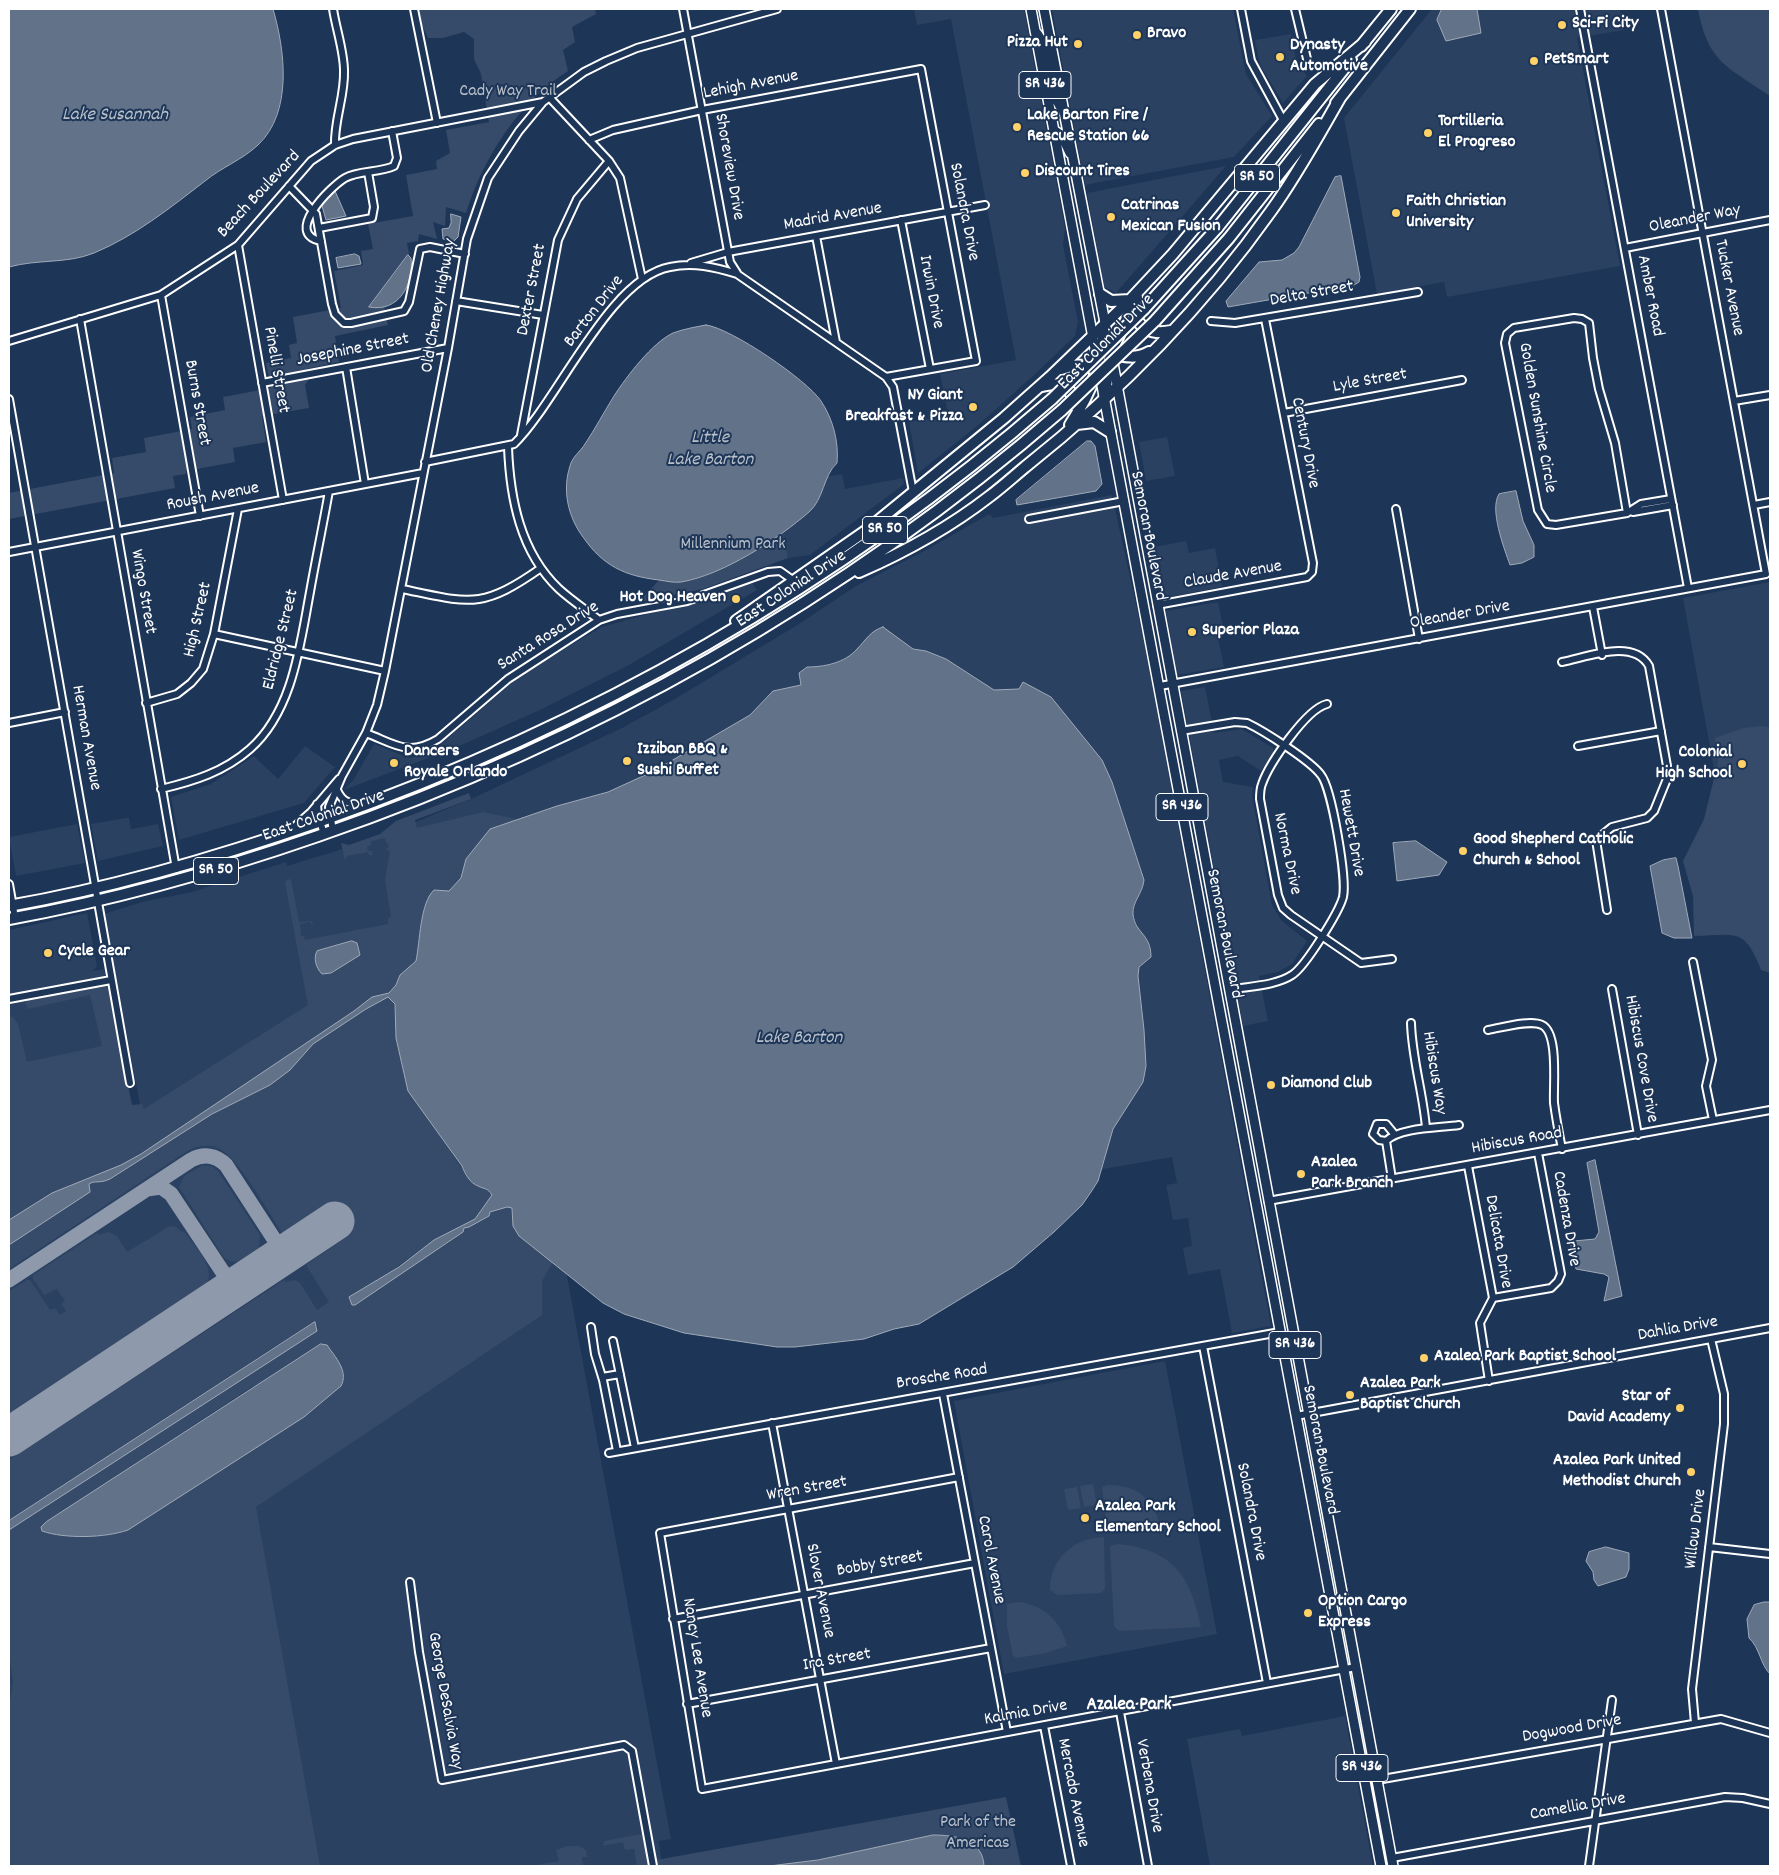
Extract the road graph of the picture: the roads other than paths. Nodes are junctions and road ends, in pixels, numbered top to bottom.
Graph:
1 (333, 9) edge
2 (414, 9) edge
3 (683, 9) edge
4 (777, 9) edge
5 (1031, 9) edge
6 (1044, 9) edge
7 (1241, 9) edge
8 (1295, 9) edge
9 (1391, 9) edge
10 (1580, 9) edge
11 (1661, 9) edge
12 (1409, 10) edge
13 (1035, 31) junction
14 (688, 34) junction
15 (1365, 42) junction
16 (1308, 63) dead end
17 (921, 69) joint
18 (1340, 98) junction
19 (546, 100) junction
20 (702, 110) junction
21 (1064, 112) junction
22 (1283, 120) junction
23 (437, 123) junction
24 (1054, 130) junction
25 (392, 131) junction
26 (589, 140) junction
27 (335, 145) junction
28 (1073, 158) junction
29 (609, 161) junction
30 (368, 172) junction
31 (289, 186) junction
32 (985, 205) dead end
33 (314, 209) junction
34 (947, 212) junction
35 (901, 220) junction
36 (1770, 220) edge
37 (319, 228) junction
38 (1703, 234) junction
39 (816, 236) junction
40 (321, 241) junction
41 (238, 245) junction
42 (1625, 248) junction
43 (728, 252) junction
44 (465, 254) junction
45 (688, 264) junction
46 (737, 274) junction
47 (642, 279) junction
48 (1418, 292) dead end
49 (1100, 294) junction
50 (162, 295) junction
51 (456, 301) junction
52 (1131, 303) junction
53 (543, 315) junction
54 (80, 319) junction
55 (1265, 319) junction
56 (1210, 321) dead end
57 (1105, 323) junction
58 (1171, 331) junction
59 (1092, 337) junction
60 (9, 341) edge
61 (836, 342) junction
62 (448, 348) junction
63 (1154, 349) junction
64 (1107, 350) junction
65 (346, 367) junction
66 (930, 369) junction
67 (1059, 370) junction
68 (1098, 370) junction
69 (886, 377) junction
70 (1108, 377) junction
71 (1462, 380) dead end
72 (262, 383) junction
73 (1118, 386) junction
74 (1040, 387) junction
75 (1770, 395) edge
76 (9, 399) edge
77 (1104, 400) junction
78 (1734, 401) junction
79 (1284, 413) junction
80 (1075, 423) junction
81 (1110, 432) junction
82 (520, 438) junction
83 (508, 447) junction
84 (425, 462) junction
85 (423, 473) junction
86 (365, 484) junction
87 (329, 491) junction
88 (912, 492) junction
89 (283, 500) junction
90 (1124, 501) junction
91 (1672, 502) junction
92 (1770, 502) edge
93 (1754, 505) junction
94 (238, 509) junction
95 (1396, 509) dead end
96 (1627, 513) junction
97 (200, 516) junction
98 (1029, 519) dead end
99 (116, 531) junction
100 (35, 547) junction
101 (9, 552) edge
102 (541, 568) junction
103 (1312, 572) joint
104 (1766, 574) joint
105 (794, 581) junction
106 (837, 581) junction
107 (1688, 588) junction
108 (402, 589) junction
109 (1157, 605) junction
110 (1593, 607) junction
111 (598, 620) junction
112 (214, 634) junction
113 (1419, 639) junction
114 (705, 645) junction
115 (298, 653) junction
116 (1602, 655) junction
117 (1562, 662) dead end
118 (385, 671) junction
119 (648, 677) junction
120 (1172, 684) junction
121 (1160, 686) junction
122 (146, 703) junction
123 (1327, 704) dead end
124 (65, 712) junction
125 (564, 720) junction
126 (9, 723) edge
127 (1181, 731) junction
128 (1660, 732) junction
129 (366, 733) junction
130 (570, 734) junction
131 (1578, 746) dead end
132 (543, 747) junction
133 (1284, 747) junction
134 (342, 776) junction
135 (161, 789) junction
136 (337, 790) junction
137 (317, 804) junction
138 (371, 804) junction
139 (324, 819) junction
140 (287, 833) junction
141 (329, 833) junction
142 (176, 869) junction
143 (9, 884) edge
144 (96, 889) junction
145 (97, 902) junction
146 (11, 906) edge
147 (1607, 910) dead end
148 (12, 919) edge
149 (1321, 936) junction
150 (1392, 959) dead end
151 (1693, 962) dead end
152 (1214, 974) junction
153 (111, 980) junction
154 (1612, 989) dead end
155 (1229, 990) junction
156 (1217, 993) junction
157 (9, 999) edge
158 (1233, 1008) junction
159 (1411, 1023) dead end
160 (1488, 1030) dead end
161 (130, 1083) dead end
162 (1770, 1110) edge
163 (1713, 1120) junction
164 (1460, 1124) dead end
165 (1426, 1128) junction
166 (1395, 1134) junction
167 (1638, 1135) junction
168 (1386, 1141) junction
169 (1562, 1149) junction
170 (1538, 1153) junction
171 (1468, 1166) junction
172 (1251, 1175) junction
173 (1392, 1179) junction
174 (1268, 1201) junction
175 (1257, 1207) junction
176 (1274, 1231) junction
177 (1493, 1298) junction
178 (591, 1327) dead end
179 (1770, 1328) edge
180 (1280, 1332) junction
181 (1712, 1339) junction
182 (613, 1341) dead end
183 (1203, 1346) junction
184 (620, 1374) junction
185 (602, 1377) junction
186 (1489, 1380) junction
187 (943, 1394) junction
188 (1308, 1413) junction
189 (1296, 1416) junction
190 (772, 1423) junction
191 (635, 1448) junction
192 (618, 1451) junction
193 (608, 1453) dead end
194 (959, 1478) junction
195 (788, 1509) junction
196 (660, 1533) joint
197 (1709, 1547) junction
198 (1770, 1554) edge
199 (975, 1563) junction
200 (410, 1582) dead end
201 (804, 1594) junction
202 (673, 1619) junction
203 (991, 1648) junction
204 (1356, 1667) junction
205 (1344, 1669) junction
206 (821, 1679) junction
207 (1267, 1683) junction
208 (1612, 1700) dead end
209 (687, 1704) junction
210 (1120, 1712) junction
211 (1695, 1723) junction
212 (1044, 1726) junction
213 (1007, 1732) junction
214 (1770, 1733) edge
215 (1606, 1738) junction
216 (836, 1764) junction
217 (1378, 1780) junction
218 (702, 1789) joint
219 (1770, 1804) edge
220 (1595, 1820) junction
221 (1392, 1862) edge
222 (654, 1866) edge
223 (1071, 1866) edge
224 (1148, 1866) edge
225 (1381, 1866) edge
226 (1589, 1866) edge

1 - 27 street
2 - 23 street
3 - 14 street, Shoreview Drive
4 - 14 street, Old Cheney Highway
5 - 13 main road, Semoran Boulevard / SR 436
6 - 21 main road, SR 436
7 - 22 street
8 - 16 street
9 - 15 highway, East Colonial Drive / SR 50
10 - 42 street, Amber Road
11 - 38 street, Tucker Avenue
12 - 18 highway, East Colonial Drive / SR 50
13 - 21 main road
13 - 24 main road, Semoran Boulevard / SR 436
14 - 19 street, Old Cheney Highway
14 - 20 street, Shoreview Drive
15 - 22 highway
15 - 114 highway, East Colonial Drive / SR 50, bridge
17 - 20 street, Lehigh Avenue
17 - 34 street, Solandra Drive
18 - 58 highway
18 - 106 highway, East Colonial Drive / SR 50, bridge
19 - 23 street, Beach Boulevard
19 - 26 street
19 - 44 street, Old Cheney Highway
20 - 26 street, Lehigh Avenue
20 - 43 street, Shoreview Drive
21 - 28 main road, SR 436
22 - 52 highway
23 - 25 street, Beach Boulevard
24 - 28 main road
24 - 59 main road, Semoran Boulevard / SR 436
25 - 27 street, Beach Boulevard
25 - 30 street
26 - 29 street
27 - 31 street, Beach Boulevard
28 - 49 main road, SR 436
29 - 47 street
29 - 53 street, Dexter Street
30 - 33 street
30 - 37 street
31 - 33 street
31 - 41 street, Beach Boulevard
32 - 34 street, Madrid Avenue
33 - 37 street
33 - 40 street
34 - 35 street, Madrid Avenue
34 - 66 street, Solandra Drive
35 - 39 street, Madrid Avenue
35 - 66 street, Irwin Drive
36 - 38 street, Oleander Way
37 - 40 street
38 - 42 street, Oleander Way
38 - 78 street, Tucker Avenue
39 - 43 street, Madrid Avenue
39 - 61 street
40 - 44 street
41 - 50 street, Beach Boulevard
41 - 72 street, Pinelli Street
42 - 91 street, Amber Road
43 - 45 street, Madrid Avenue
43 - 46 street, Shoreview Drive
44 - 51 street, Old Cheney Highway
45 - 46 street, Barton Drive
45 - 47 street, Barton Drive
46 - 61 street, Barton Drive
47 - 82 street, Barton Drive
48 - 55 street, Delta Street
49 - 52 highway
49 - 57 main road, SR 436
50 - 54 street, Beach Boulevard
50 - 97 street, Burns Street
51 - 53 street
51 - 62 street, Old Cheney Highway
52 - 57 highway
52 - 58 highway
52 - 64 highway
53 - 82 street, Dexter Street
54 - 60 street, Beach Boulevard
54 - 99 street, Wingo Street
55 - 56 street, Delta Street
55 - 79 street, Century Drive
57 - 59 highway
57 - 64 highway
58 - 63 highway
59 - 64 highway
59 - 67 highway
59 - 68 main road, Semoran Boulevard / SR 436
61 - 69 street, Barton Drive
62 - 65 street, Josephine Street
62 - 84 street, Old Cheney Highway
63 - 64 highway
63 - 73 highway
64 - 68 highway
64 - 70 highway
64 - 73 main road, Semoran Boulevard / SR 436
65 - 72 street, Josephine Street
65 - 86 street
66 - 69 street
67 - 68 highway
67 - 74 highway
68 - 70 highway
68 - 77 main road, Semoran Boulevard / SR 436
68 - 80 highway
69 - 88 street
70 - 73 highway
70 - 77 highway
71 - 79 street, Lyle Street
72 - 89 street, Pinelli Street
73 - 77 highway
73 - 109 main road, Semoran Boulevard / SR 436
74 - 80 highway
74 - 88 highway
75 - 78 street
76 - 100 street, Herman Avenue
77 - 80 highway
77 - 81 main road, Semoran Boulevard / SR 436
78 - 93 street, Tucker Avenue
79 - 103 street, Century Drive
80 - 81 highway
80 - 106 highway
81 - 90 main road, Semoran Boulevard / SR 436
82 - 83 street, Barton Drive
83 - 84 street
83 - 102 street
84 - 85 street, Old Cheney Highway
85 - 86 street, Roush Avenue
85 - 108 street, Old Cheney Highway
86 - 87 street, Roush Avenue
87 - 89 street, Roush Avenue
87 - 115 street, Eldridge Street
88 - 105 highway
89 - 94 street, Roush Avenue
90 - 98 street
90 - 121 main road, Semoran Boulevard / SR 436
91 - 96 street, Golden Sunshine Circle
91 - 107 street, Amber Road
92 - 93 street
93 - 104 street, Tucker Avenue
94 - 97 street, Roush Avenue
94 - 112 street, High Street
95 - 113 street
96 - 96 street, Golden Sunshine Circle
97 - 99 street, Roush Avenue
99 - 100 street, Roush Avenue
99 - 122 street, Wingo Street
100 - 101 street, Roush Avenue
100 - 124 street, Herman Avenue
102 - 108 street
102 - 111 street
103 - 109 street, Claude Avenue
104 - 107 street, Oleander Drive
105 - 111 street, Santa Rosa Drive
105 - 114 highway
106 - 130 highway, East Colonial Drive / SR 50
107 - 110 street, Oleander Drive
108 - 118 street, Old Cheney Highway
109 - 120 main road, Semoran Boulevard / SR 436
110 - 113 street, Oleander Drive
110 - 116 street
111 - 129 street, Santa Rosa Drive
112 - 115 street
112 - 122 street, High Street
113 - 120 street, Oleander Drive
114 - 119 highway, East Colonial Drive / SR 50
115 - 118 street
115 - 135 street, Eldridge Street
116 - 117 street
116 - 128 street
118 - 129 street, Old Cheney Highway
119 - 125 highway, East Colonial Drive / SR 50
119 - 130 highway
120 - 121 street, Oleander Drive
120 - 127 main road, Semoran Boulevard / SR 436
121 - 152 main road, Semoran Boulevard / SR 436
122 - 135 street, Wingo Street
123 - 133 street, Norma Drive
124 - 126 street
124 - 144 street, Herman Avenue
125 - 132 highway
125 - 138 highway, East Colonial Drive / SR 50
127 - 133 street, Hewett Drive
127 - 155 main road, Semoran Boulevard / SR 436
128 - 131 street
128 - 147 street
129 - 134 street, Old Cheney Highway
130 - 132 highway, East Colonial Drive / SR 50
132 - 141 highway, East Colonial Drive / SR 50
133 - 149 street, Hewett Drive
133 - 149 street, Norma Drive
134 - 136 street, Old Cheney Highway
134 - 137 street, Old Cheney Highway
135 - 142 street, Wingo Street
136 - 138 street
136 - 139 street, Old Cheney Highway
137 - 139 street
137 - 140 street, Old Cheney Highway
138 - 139 highway, East Colonial Drive / SR 50
139 - 140 highway, East Colonial Drive / SR 50
139 - 141 street
140 - 142 highway, East Colonial Drive / SR 50
141 - 145 highway, East Colonial Drive / SR 50
142 - 144 highway, East Colonial Drive / SR 50
143 - 146 street
144 - 145 street, Herman Avenue
144 - 146 highway, East Colonial Drive / SR 50
145 - 148 highway, East Colonial Drive / SR 50
145 - 153 street, Herman Avenue
146 - 148 street
149 - 150 street, Norma Drive
149 - 155 street, Hewett Drive
151 - 163 street
152 - 155 main road
152 - 156 main road, Semoran Boulevard / SR 436
153 - 157 street
153 - 161 street, Herman Avenue
154 - 167 street, Hibiscus Cove Drive
155 - 158 main road, Semoran Boulevard / SR 436
156 - 158 main road
156 - 172 main road, Semoran Boulevard / SR 436
158 - 174 main road, Semoran Boulevard / SR 436
159 - 165 street, Hibiscus Way
160 - 169 street
162 - 163 street, Hibiscus Road
163 - 167 street, Hibiscus Road
164 - 165 street, Hibiscus Way
165 - 166 street, Hibiscus Way
166 - 168 street, Hibiscus Way
166 - 168 street
167 - 169 street, Hibiscus Road
168 - 173 street
169 - 170 street, Hibiscus Road
170 - 171 street, Hibiscus Road
170 - 177 street, Cadenza Drive
171 - 173 street, Hibiscus Road
171 - 177 street, Delicata Drive
172 - 174 main road
172 - 175 main road, Semoran Boulevard / SR 436
173 - 174 street, Hibiscus Road
174 - 176 main road, Semoran Boulevard / SR 436
175 - 176 main road
175 - 180 main road, Semoran Boulevard / SR 436
176 - 188 main road, Semoran Boulevard / SR 436
177 - 186 street, Delicata Drive
178 - 185 street
179 - 181 street, Dahlia Drive
180 - 183 street, Brosche Road
180 - 189 main road, Semoran Boulevard / SR 436
181 - 186 street, Dahlia Drive
181 - 197 street, Willow Drive
182 - 184 street
183 - 187 street, Brosche Road
183 - 207 street, Solandra Drive
184 - 185 street
184 - 191 street
185 - 192 street
186 - 188 street, Dahlia Drive
187 - 190 street, Brosche Road
187 - 194 street, Carol Avenue
188 - 189 street, Dahlia Drive
188 - 204 main road, Semoran Boulevard / SR 436
189 - 205 main road, Semoran Boulevard / SR 436
190 - 191 street, Brosche Road
190 - 195 street, Slover Avenue
191 - 192 street, Brosche Road
192 - 193 street, Brosche Road
194 - 195 street, Wren Street
194 - 199 street, Carol Avenue
195 - 196 street, Wren Street
195 - 201 street, Slover Avenue
196 - 202 street, Nancy Lee Avenue
197 - 198 street
197 - 211 street, Willow Drive
199 - 201 street, Bobby Street
199 - 203 street, Carol Avenue
200 - 222 street, George DeSalvia Way
201 - 202 street, Bobby Street
201 - 206 street, Slover Avenue
202 - 209 street, Nancy Lee Avenue
203 - 206 street, Ira Street
203 - 213 street, Carol Avenue
204 - 205 street, Kalmia Drive
204 - 217 main road, Semoran Boulevard / SR 436
205 - 207 street, Kalmia Drive
205 - 225 main road, Semoran Boulevard / SR 436
206 - 209 street, Ira Street
206 - 216 street, Slover Avenue
207 - 210 street, Kalmia Drive
208 - 215 street
209 - 218 street, Nancy Lee Avenue
210 - 212 street, Kalmia Drive
210 - 224 street, Verbena Drive
211 - 214 street, Dogwood Drive
211 - 215 street, Dogwood Drive
212 - 213 street, Kalmia Drive
212 - 223 street, Mercado Avenue
213 - 216 street, Kalmia Drive
215 - 217 street, Dogwood Drive
215 - 220 street
216 - 218 street, Kalmia Drive
217 - 221 main road, Semoran Boulevard / SR 436
219 - 220 street, Camellia Drive
220 - 221 street, Camellia Drive
220 - 226 street

